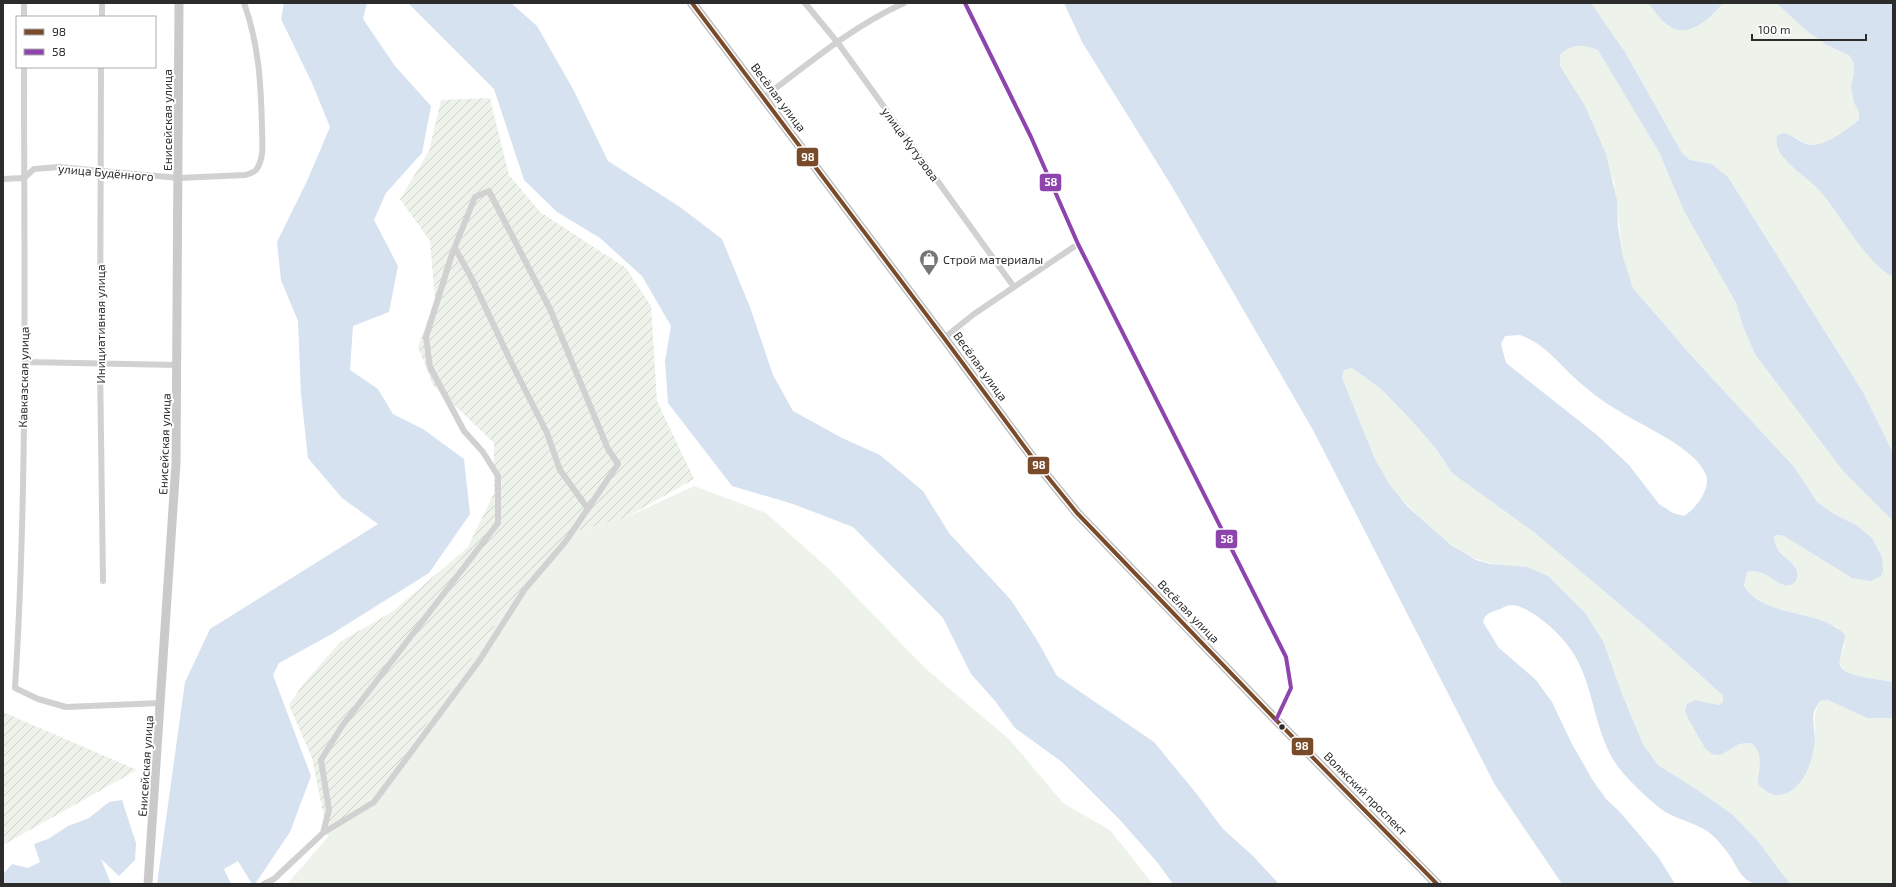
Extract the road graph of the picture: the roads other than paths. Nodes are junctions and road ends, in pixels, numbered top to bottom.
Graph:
1 (24, 3) edge
2 (102, 3) edge
3 (179, 3) edge
4 (244, 3) edge
5 (692, 3) edge
6 (805, 3) edge
7 (904, 3) edge
8 (965, 3) edge
9 (24, 16) edge
10 (102, 16) edge
11 (838, 43) junction
12 (24, 68) edge
13 (101, 68) edge
14 (764, 98) junction
15 (101, 172) junction
16 (24, 178) junction
17 (179, 178) junction
18 (3, 179) edge
19 (1078, 244) junction
20 (455, 248) junction
21 (1014, 287) junction
22 (944, 338) junction
23 (24, 362) junction
24 (100, 364) junction
25 (178, 365) junction
26 (588, 509) junction
27 (103, 581) dead end
28 (161, 703) junction
29 (1276, 720) junction
30 (323, 833) junction
31 (148, 884) edge
32 (264, 884) edge
33 (1437, 884) edge

1 - 9 street
2 - 10 street
3 - 17 street, Енисейская улица
4 - 17 street, улица Будённого
5 - 14 main road, Весёлая улица
6 - 11 street, улица Кутузова
7 - 11 street
8 - 19 street
11 - 14 street
11 - 21 street, улица Кутузова
12 - 16 street, Кавказская улица
13 - 15 street, Инициативная улица
14 - 22 main road, Весёлая улица
15 - 16 street, улица Будённого
15 - 17 street, улица Будённого
15 - 24 street, Инициативная улица
16 - 18 street, улица Будённого
16 - 23 street, Кавказская улица
17 - 25 street, Енисейская улица
19 - 21 street
19 - 29 street
20 - 26 street
20 - 26 street
20 - 30 street
21 - 22 street
22 - 29 main road, Весёлая улица
23 - 24 street
23 - 28 street, Кавказская улица
24 - 25 street
24 - 27 street, Инициативная улица
25 - 28 street, Енисейская улица
26 - 30 street
28 - 31 street, Енисейская улица
29 - 33 main road, Волжский проспект
30 - 32 street

